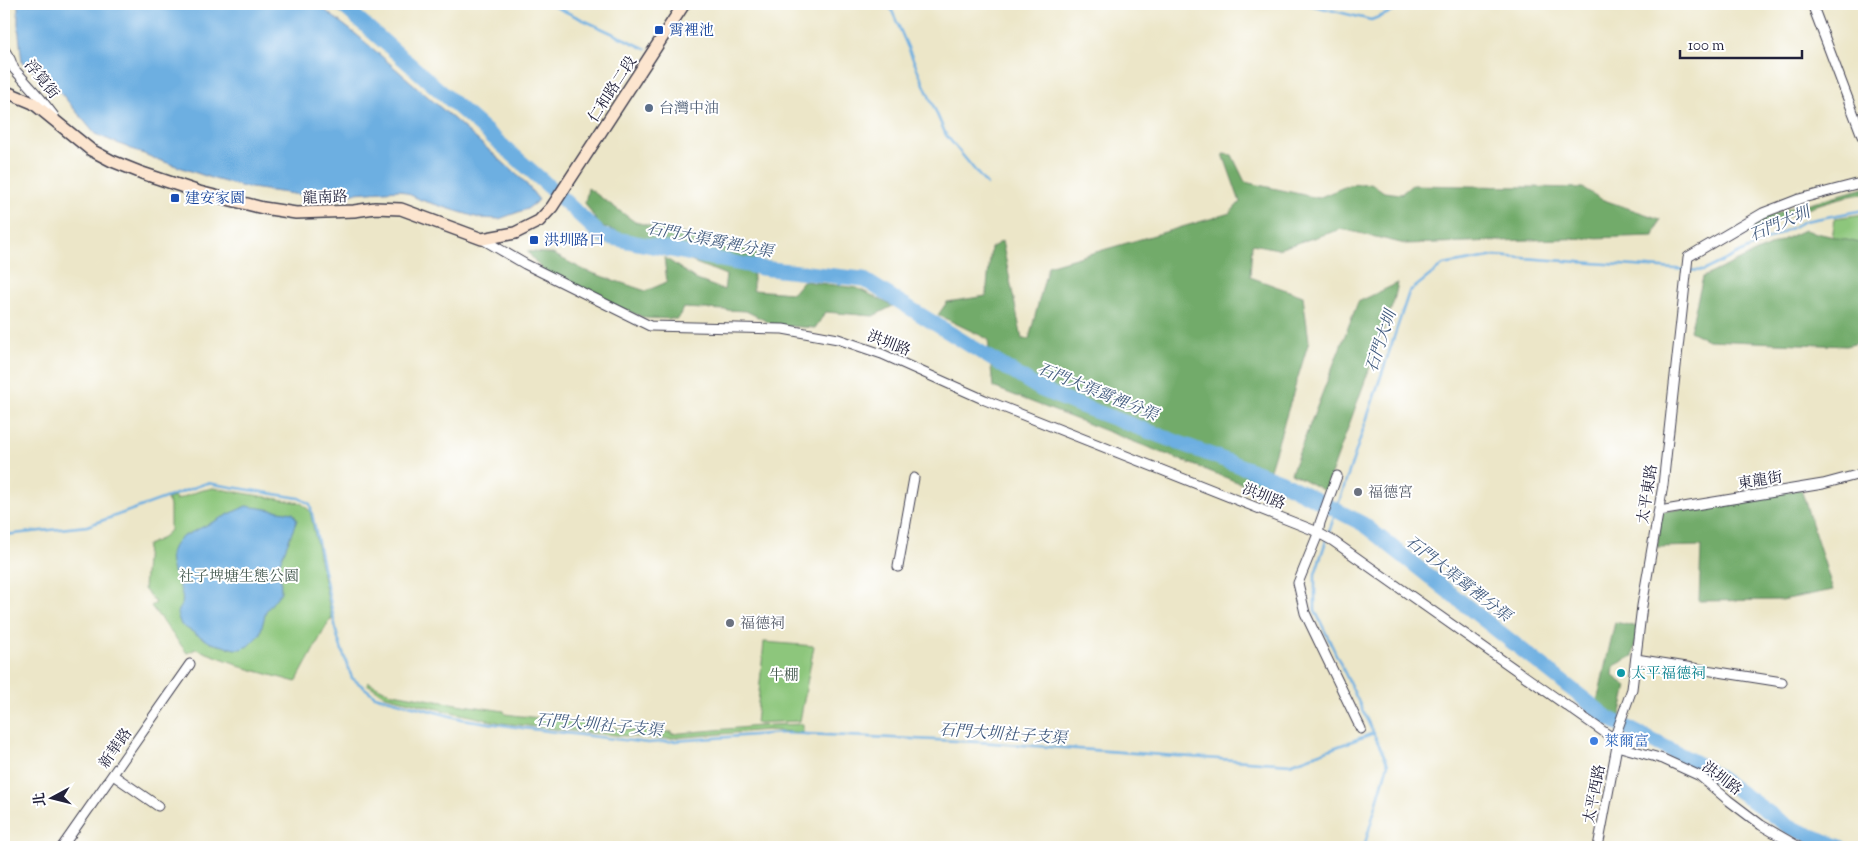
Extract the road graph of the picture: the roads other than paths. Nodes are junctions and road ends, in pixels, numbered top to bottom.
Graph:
1 (684, 4) edge
2 (1812, 4) edge
3 (4, 48) edge
4 (14, 69) junction
5 (4, 74) edge
6 (4, 91) edge
7 (60, 125) junction
8 (1864, 137) edge
9 (1864, 182) edge
10 (482, 239) junction
11 (650, 326) joint
12 (1864, 473) edge
13 (1337, 476) dead end
14 (914, 478) dead end
15 (1659, 511) junction
16 (1321, 535) junction
17 (898, 567) dead end
18 (1636, 659) junction
19 (190, 664) dead end
20 (1782, 682) dead end
21 (1361, 729) dead end
22 (1616, 742) junction
23 (113, 775) junction
24 (158, 806) dead end
25 (62, 847) edge
26 (1598, 847) edge
27 (1799, 847) edge

1 - 10 main road, 仁和路二段
2 - 8 street
3 - 4 street, 浮筧街
4 - 5 street
4 - 7 street, 浮筧街
6 - 7 main road, 龍南路
7 - 10 main road, 龍南路
9 - 15 street, 太平東路
10 - 11 street, 龍南路
11 - 16 street, 洪圳路
12 - 15 street, 東龍街
13 - 16 street
14 - 17 street
15 - 18 street, 太平東路
16 - 21 street
16 - 22 street, 洪圳路
18 - 20 street
18 - 22 street, 太平東路
19 - 23 street, 新華路
22 - 26 street, 太平西路
22 - 27 street, 洪圳路
23 - 24 street
23 - 25 street, 新華路

